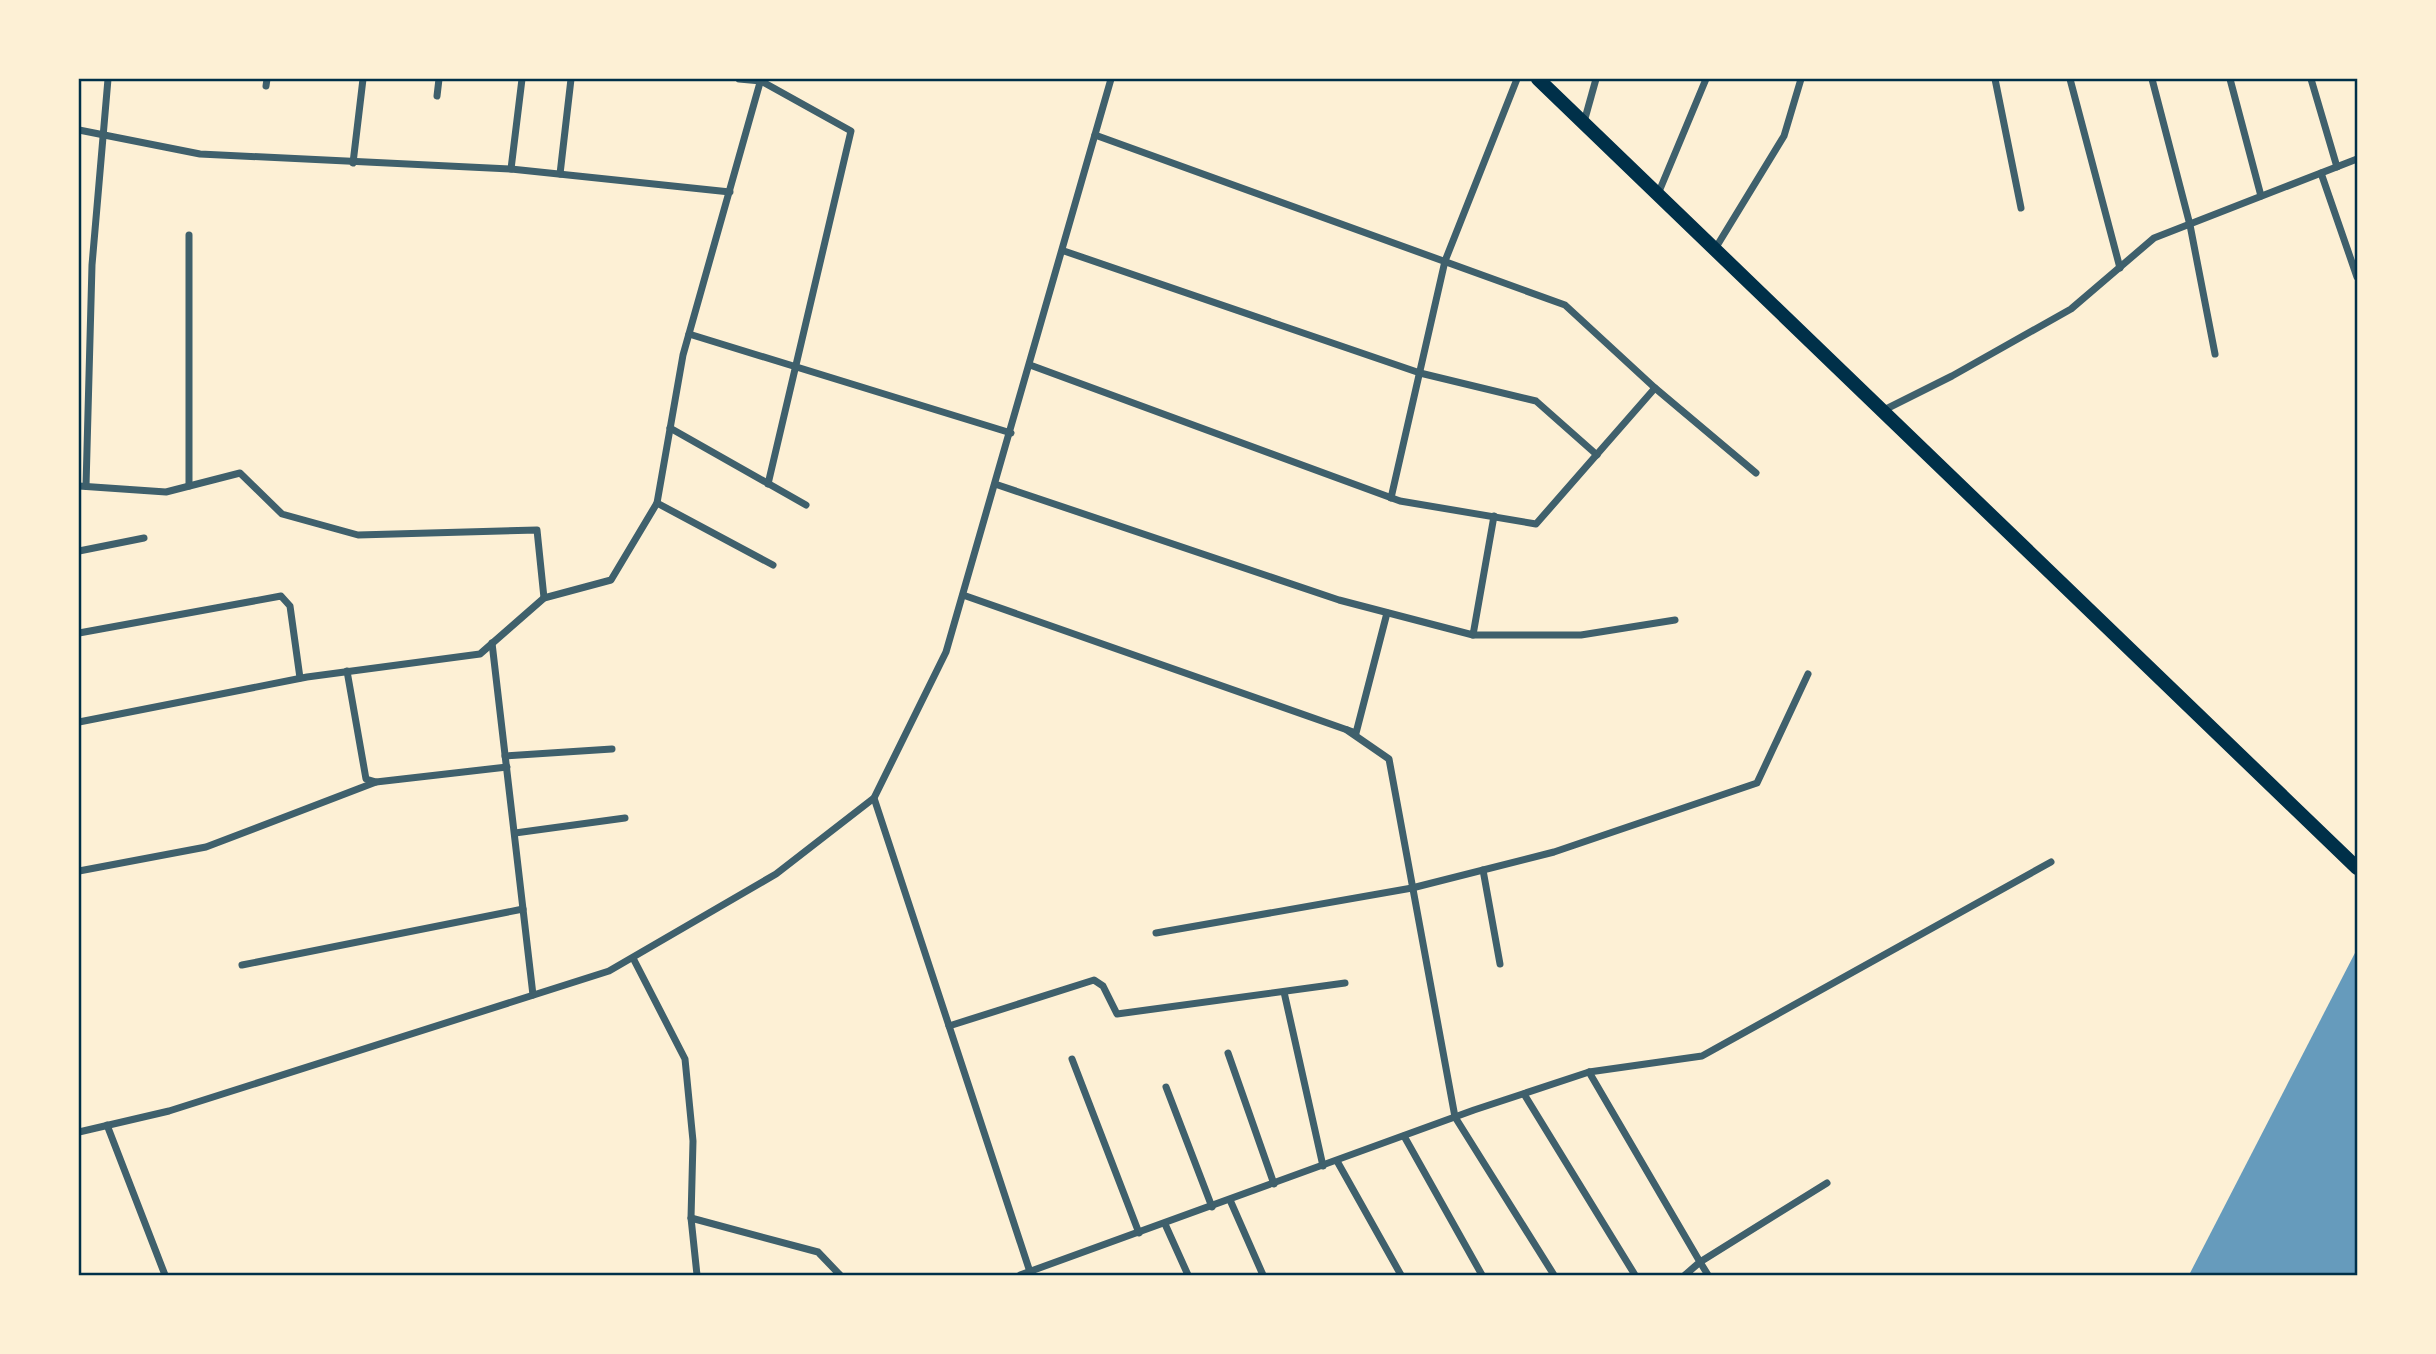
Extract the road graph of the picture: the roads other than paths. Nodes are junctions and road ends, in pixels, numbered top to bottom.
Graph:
1 (108, 79) edge
2 (363, 79) edge
3 (439, 79) edge
4 (522, 79) edge
5 (571, 79) edge
6 (738, 79) edge
7 (1111, 79) edge
8 (1517, 79) edge
9 (1538, 79) edge
10 (1596, 79) edge
11 (1706, 79) edge
12 (1801, 79) edge
13 (1994, 79) edge
14 (2070, 79) edge
15 (2152, 79) edge
16 (2230, 79) edge
17 (2311, 79) edge
18 (761, 80) edge
19 (437, 96) dead end
20 (1583, 123) junction
21 (81, 131) edge
22 (103, 134) junction
23 (1096, 135) junction
24 (79, 139) edge
25 (2357, 159) edge
26 (353, 163) junction
27 (2337, 167) junction
28 (511, 169) junction
29 (2321, 173) junction
30 (560, 174) junction
31 (730, 192) junction
32 (1658, 194) junction
33 (2261, 197) junction
34 (2021, 208) dead end
35 (2190, 225) junction
36 (189, 235) dead end
37 (1715, 250) junction
38 (1063, 251) junction
39 (1446, 261) junction
40 (2120, 268) junction
41 (2357, 277) edge
42 (689, 334) junction
43 (2215, 354) dead end
44 (1030, 365) junction
45 (796, 367) junction
46 (79, 369) edge
47 (89, 370) junction
48 (1420, 373) junction
49 (1655, 388) junction
50 (1882, 411) junction
51 (670, 428) junction
52 (1011, 433) junction
53 (1597, 455) junction
54 (1756, 473) dead end
55 (768, 484) junction
56 (995, 484) junction
57 (82, 486) edge
58 (189, 486) junction
59 (1391, 498) junction
60 (657, 503) junction
61 (806, 505) dead end
62 (1494, 516) junction
63 (144, 538) dead end
64 (79, 551) edge
65 (773, 565) dead end
66 (963, 595) junction
67 (544, 598) junction
68 (1387, 613) junction
69 (1675, 620) dead end
70 (79, 633) edge
71 (1473, 635) junction
72 (492, 643) junction
73 (347, 671) junction
74 (1808, 674) dead end
75 (300, 678) junction
76 (79, 722) edge
77 (1347, 730) junction
78 (612, 749) dead end
79 (505, 756) junction
80 (507, 767) junction
81 (376, 782) junction
82 (874, 799) junction
83 (625, 818) dead end
84 (514, 833) junction
85 (2051, 862) dead end
86 (2357, 868) edge
87 (1483, 870) junction
88 (79, 871) edge
89 (1412, 888) junction
90 (523, 909) junction
91 (1156, 933) dead end
92 (633, 958) junction
93 (1500, 964) dead end
94 (242, 965) dead end
95 (1345, 984) dead end
96 (1284, 992) junction
97 (534, 995) junction
98 (949, 1026) junction
99 (1228, 1054) dead end
100 (1072, 1059) dead end
101 (1589, 1072) junction
102 (1166, 1087) dead end
103 (1524, 1094) junction
104 (1455, 1117) junction
105 (107, 1125) junction
106 (79, 1132) edge
107 (1404, 1136) junction
108 (1337, 1161) junction
109 (1323, 1166) junction
110 (1827, 1183) dead end
111 (1274, 1184) junction
112 (1230, 1200) junction
113 (1212, 1207) junction
114 (691, 1217) junction
115 (1165, 1224) junction
116 (1139, 1233) junction
117 (1700, 1262) junction
118 (1046, 1272) edge
119 (1031, 1274) edge
120 (165, 1275) edge
121 (697, 1275) edge
122 (840, 1275) edge
123 (1020, 1275) edge
124 (1188, 1275) edge
125 (1263, 1275) edge
126 (1401, 1275) edge
127 (1482, 1275) edge
128 (1554, 1275) edge
129 (1635, 1275) edge
130 (1685, 1275) edge
131 (1708, 1275) edge

1 - 22 street
2 - 26 street
3 - 19 street
4 - 28 street
5 - 30 street
6 - 18 street
7 - 23 street
8 - 39 street
9 - 20 main road
10 - 20 street
11 - 32 street
12 - 37 street
13 - 34 street
14 - 40 street
15 - 35 street
16 - 33 street
17 - 27 street
18 - 31 street
18 - 45 street
20 - 32 main road
21 - 22 street
21 - 24 street
22 - 26 street
22 - 47 street
23 - 38 street
23 - 39 street
25 - 27 street
26 - 28 street
27 - 29 street
28 - 30 street
29 - 33 street
29 - 41 street
30 - 31 street
31 - 42 street
32 - 37 main road
33 - 35 street
35 - 40 street
35 - 43 street
36 - 58 street
37 - 50 main road
38 - 44 street
38 - 48 street
39 - 48 street
39 - 49 street
40 - 50 street
42 - 45 street
42 - 51 street
44 - 52 street
44 - 59 street
45 - 52 street
45 - 55 street
46 - 47 street
47 - 57 street
48 - 53 street
48 - 59 street
49 - 53 street
49 - 54 street
50 - 86 main road
51 - 55 street
51 - 60 street
52 - 56 street
53 - 62 street
55 - 61 street
56 - 66 street
56 - 68 street
57 - 58 street
58 - 67 street
59 - 62 street
60 - 65 street
60 - 67 street
62 - 71 street
63 - 64 street
66 - 77 street
66 - 82 street
67 - 72 street
68 - 71 street
68 - 77 street
69 - 71 street
70 - 75 street
72 - 73 street
72 - 79 street
73 - 75 street
73 - 81 street
74 - 87 street
75 - 76 street
77 - 89 street
78 - 79 street
79 - 80 street
80 - 81 street
80 - 84 street
81 - 88 street
82 - 92 street
82 - 98 street
83 - 84 street
84 - 90 street
85 - 101 street
87 - 89 street
87 - 93 street
89 - 91 street
89 - 104 street
90 - 94 street
90 - 97 street
92 - 97 street
92 - 114 street
95 - 96 street
96 - 98 street
96 - 109 street
97 - 105 street
98 - 119 street
99 - 111 street
100 - 116 street
101 - 103 street
101 - 117 street
102 - 113 street
103 - 104 street
103 - 129 street
104 - 107 street
104 - 128 street
105 - 106 street
105 - 120 street
107 - 108 street
107 - 127 street
108 - 109 street
108 - 126 street
109 - 111 street
110 - 117 street
111 - 112 street
112 - 113 street
112 - 125 street
113 - 115 street
114 - 121 street
114 - 122 street
115 - 116 street
115 - 124 street
116 - 118 street
117 - 130 street
117 - 131 street
118 - 119 street
119 - 123 street

